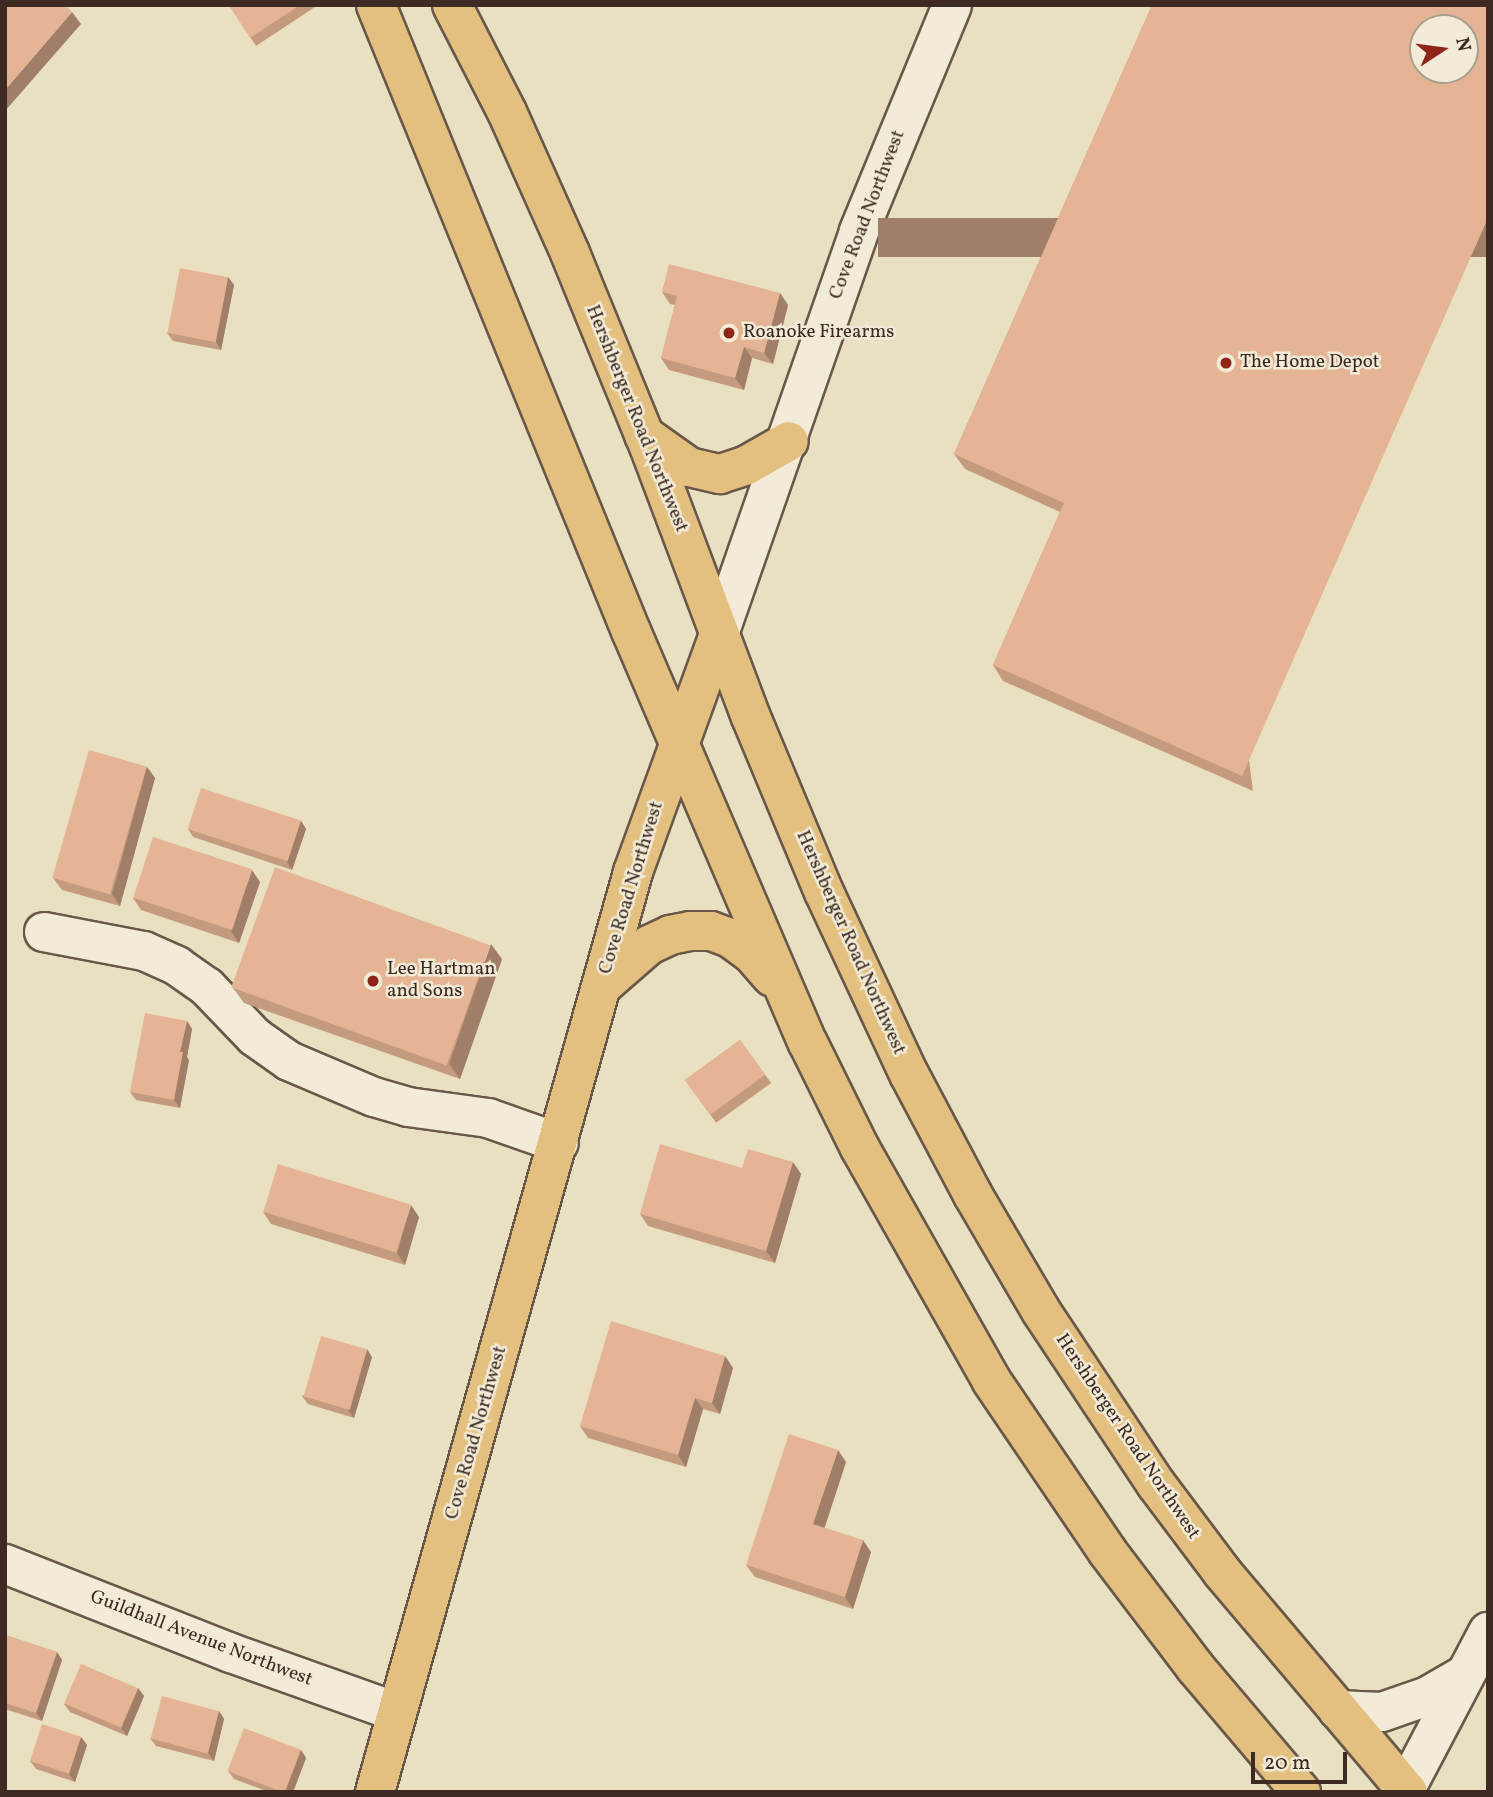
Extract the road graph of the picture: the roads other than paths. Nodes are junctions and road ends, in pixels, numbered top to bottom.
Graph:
1 (376, 5) edge
2 (452, 5) edge
3 (952, 5) edge
4 (644, 435) junction
5 (789, 440) junction
6 (719, 634) junction
7 (680, 744) junction
8 (44, 932) dead end
9 (602, 986) junction
10 (788, 997) junction
11 (559, 1143) junction
12 (5, 1564) edge
13 (1488, 1632) edge
14 (1464, 1675) junction
15 (1338, 1710) junction
16 (397, 1712) junction
17 (1405, 1791) edge
18 (375, 1792) edge
19 (1301, 1792) edge

1 - 7 main road
2 - 4 main road, Hershberger Road Northwest
3 - 5 street, Cove Road Northwest
4 - 5 main road
4 - 6 main road, Hershberger Road Northwest
5 - 6 street, Cove Road Northwest
6 - 7 main road, Cove Road Northwest
6 - 15 main road, Hershberger Road Northwest
7 - 9 main road, Cove Road Northwest
7 - 10 main road
8 - 11 street
9 - 10 main road
9 - 11 main road, Cove Road Northwest
10 - 19 main road
11 - 16 main road, Cove Road Northwest
12 - 16 street, Guildhall Avenue Northwest
13 - 14 street
14 - 15 street
14 - 17 street
15 - 17 main road, Hershberger Road Northwest
16 - 18 main road, Cove Road Northwest

